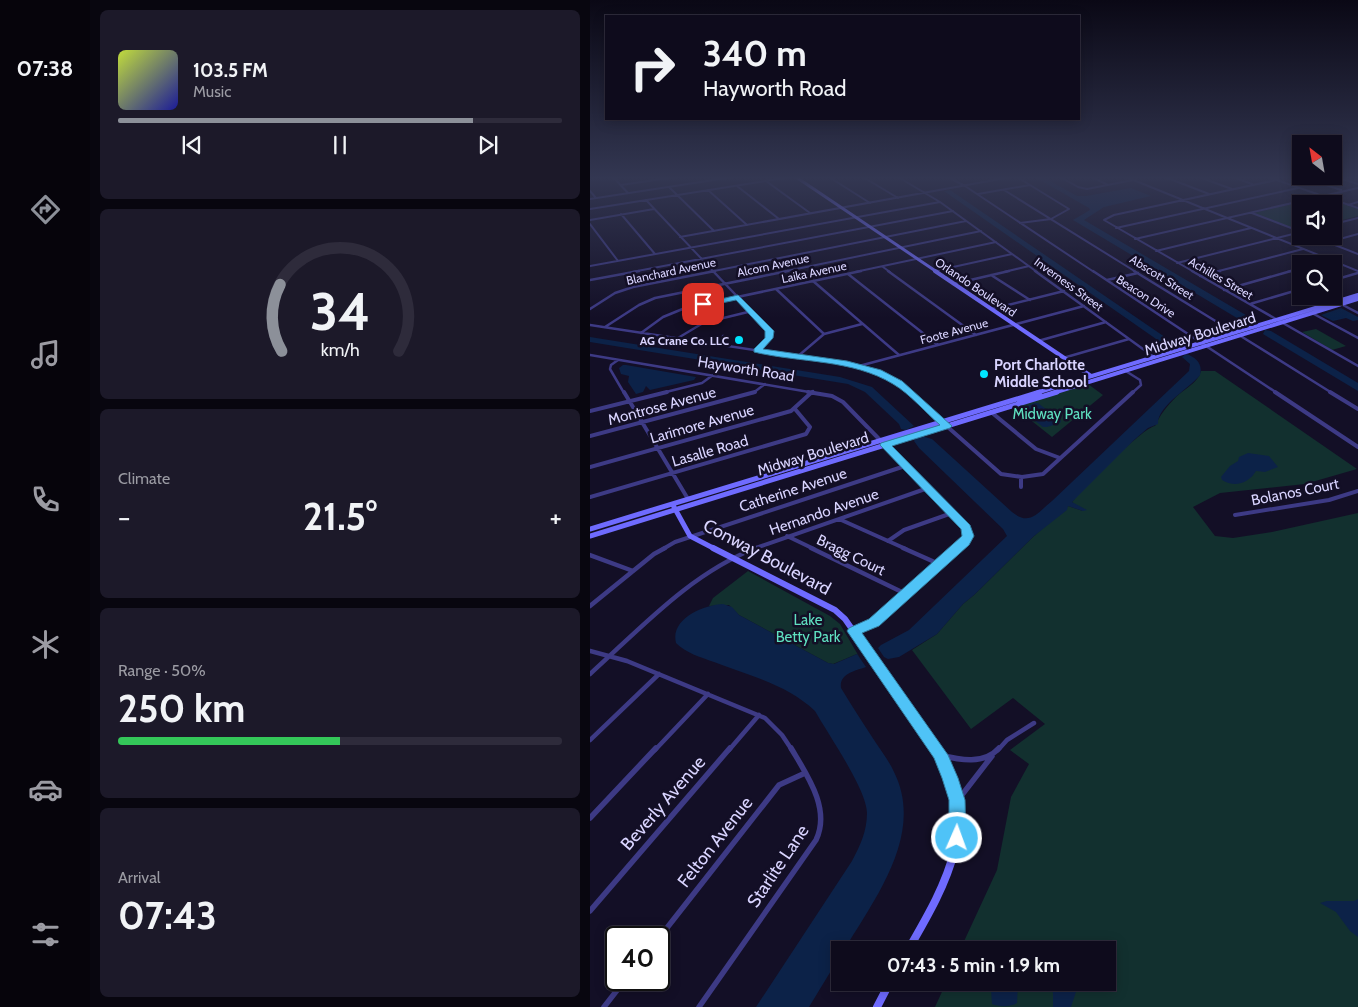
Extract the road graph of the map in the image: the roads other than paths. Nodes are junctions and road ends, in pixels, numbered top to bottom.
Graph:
1 (590, 224) edge
2 (629, 224) edge
3 (668, 224) edge
4 (708, 224) edge
5 (752, 224) edge
6 (818, 224) edge
7 (865, 224) edge
8 (886, 224) edge
9 (951, 224) edge
10 (970, 224) edge
11 (1022, 224) edge
12 (1060, 224) edge
13 (1109, 224) edge
14 (1134, 224) edge
15 (1200, 224) edge
16 (1241, 224) edge
17 (747, 225) joint
18 (870, 227) junction
19 (1116, 228) junction
20 (1251, 228) junction
21 (714, 230) junction
22 (981, 231) junction
23 (1292, 234) edge
24 (1358, 234) edge
25 (680, 237) junction
26 (884, 237) junction
27 (1276, 238) junction
28 (1342, 238) edge
29 (1135, 239) junction
30 (996, 242) junction
31 (1336, 245) edge
32 (691, 248) junction
33 (900, 248) junction
34 (1303, 249) junction
35 (1156, 251) junction
36 (1357, 253) edge
37 (655, 254) junction
38 (1012, 254) junction
39 (1318, 255) edge
40 (702, 259) junction
41 (917, 259) junction
42 (618, 261) junction
43 (1177, 263) junction
44 (1342, 265) edge
45 (590, 266) edge
46 (883, 266) junction
47 (1029, 266) junction
48 (713, 271) junction
49 (935, 271) junction
50 (1292, 271) edge
51 (1358, 272) edge
52 (1138, 273) junction
53 (848, 274) junction
54 (991, 275) junction
55 (1200, 276) junction
56 (1342, 277) edge
57 (590, 280) edge
58 (1107, 280) junction
59 (813, 281) junction
60 (725, 284) junction
61 (953, 284) junction
62 (776, 289) junction
63 (1224, 290) junction
64 (1064, 291) junction
65 (1292, 292) edge
66 (1358, 296) edge
67 (738, 297) junction
68 (1358, 299) edge
69 (1030, 300) junction
70 (590, 304) edge
71 (1250, 304) junction
72 (1342, 304) edge
73 (596, 305) junction
74 (1338, 305) edge
75 (1342, 305) edge
76 (1084, 306) junction
77 (590, 309) edge
78 (992, 309) junction
79 (752, 311) junction
80 (1312, 313) junction
81 (1358, 313) edge
82 (1279, 321) junction
83 (1106, 322) junction
84 (862, 324) junction
85 (1014, 324) junction
86 (590, 325) edge
87 (606, 327) junction
88 (640, 333) junction
89 (824, 334) junction
90 (976, 334) junction
91 (1237, 334) junction
92 (678, 338) junction
93 (1358, 338) edge
94 (723, 339) dead end
95 (1129, 339) junction
96 (1038, 341) junction
97 (717, 344) junction
98 (1203, 344) junction
99 (938, 345) junction
100 (757, 350) junction
101 (590, 355) edge
102 (899, 355) junction
103 (797, 356) junction
104 (1154, 357) junction
105 (1063, 358) junction
106 (618, 360) junction
107 (857, 366) junction
108 (1358, 366) edge
109 (1124, 370) junction
110 (713, 375) junction
111 (1090, 376) junction
112 (1095, 380) junction
113 (765, 384) junction
114 (813, 391) junction
115 (629, 401) junction
116 (1358, 409) edge
117 (796, 410) junction
118 (590, 411) edge
119 (991, 412) junction
120 (642, 422) junction
121 (945, 424) junction
122 (590, 436) edge
123 (883, 443) junction
124 (1358, 446) edge
125 (658, 448) junction
126 (1060, 458) junction
127 (906, 466) junction
128 (590, 467) edge
129 (672, 473) junction
130 (1021, 477) junction
131 (1021, 487) dead end
132 (928, 488) junction
133 (1358, 491) edge
134 (590, 497) edge
135 (688, 499) junction
136 (674, 507) junction
137 (952, 513) junction
138 (1235, 515) dead end
139 (838, 519) junction
140 (590, 529) edge
141 (590, 536) edge
142 (690, 536) junction
143 (787, 536) junction
144 (888, 541) junction
145 (590, 555) edge
146 (732, 557) junction
147 (939, 564) junction
148 (633, 571) junction
149 (906, 594) junction
150 (591, 604) edge
151 (854, 631) junction
152 (590, 651) edge
153 (611, 655) junction
154 (590, 674) edge
155 (659, 674) junction
156 (708, 694) junction
157 (759, 715) junction
158 (1034, 723) dead end
159 (590, 740) edge
160 (940, 755) junction
161 (992, 756) junction
162 (803, 774) junction
163 (957, 800) junction
164 (590, 818) edge
165 (590, 911) edge
166 (668, 926) edge
167 (913, 941) edge
168 (616, 991) edge
169 (885, 991) edge
170 (604, 1007) edge
171 (699, 1007) edge
172 (877, 1007) edge

1 - 42 street
2 - 37 street
3 - 25 street
4 - 21 street
5 - 17 street
6 - 32 street
7 - 18 street, Orlando Boulevard
8 - 18 street
9 - 26 street, Blanchard Avenue
10 - 22 street, Inverness Street
11 - 58 street, Beacon Drive
12 - 52 street, Abscott Street
13 - 19 street, Achilles Street
14 - 19 street
15 - 29 street
16 - 20 street
17 - 21 street
18 - 26 street, Orlando Boulevard
18 - 40 street
19 - 29 street, Achilles Street
20 - 27 street
20 - 35 street
21 - 25 street
22 - 30 street, Inverness Street
22 - 33 street, Alcorn Avenue
23 - 27 street
24 - 28 street
25 - 32 street
26 - 33 street, Orlando Boulevard
26 - 48 street, Blanchard Avenue
27 - 34 street
27 - 43 street
29 - 35 street, Achilles Street
30 - 38 street, Inverness Street
30 - 41 street, Laika Avenue
31 - 36 street
32 - 37 street
32 - 40 street
33 - 41 street, Orlando Boulevard
33 - 60 street, Alcorn Avenue
34 - 39 street
34 - 55 street
35 - 43 street, Achilles Street
37 - 42 street
38 - 47 street, Inverness Street
38 - 49 street
40 - 48 street
40 - 57 street
41 - 46 street, Laika Avenue
41 - 49 street, Orlando Boulevard
42 - 45 street
43 - 55 street, Achilles Street
44 - 51 street
46 - 53 street, Laika Avenue
46 - 90 street
47 - 54 street
47 - 64 street, Inverness Street
48 - 60 street
48 - 73 street, Blanchard Avenue
49 - 61 street, Orlando Boulevard
50 - 63 street
51 - 56 street
52 - 58 street
52 - 91 street, Abscott Street
53 - 59 street, Laika Avenue
53 - 99 street
54 - 61 street
54 - 69 street
55 - 63 street, Achilles Street
58 - 98 street, Beacon Drive
59 - 62 street, Laika Avenue
59 - 84 street
60 - 67 street
60 - 87 street, Alcorn Avenue
61 - 78 street, Orlando Boulevard
62 - 67 street, Laika Avenue
62 - 89 street
63 - 71 street, Achilles Street
64 - 69 street
64 - 76 street, Inverness Street
65 - 71 street
66 - 82 street, Midway Boulevard
67 - 79 street
67 - 88 street, Laika Avenue
68 - 72 street, Midway Boulevard
69 - 78 street
70 - 73 street
71 - 82 street, Achilles Street
73 - 77 street, Blanchard Avenue
74 - 80 street, Midway Boulevard
75 - 81 street
76 - 83 street, Inverness Street
76 - 85 street, Foote Avenue
78 - 85 street, Orlando Boulevard
79 - 92 street
79 - 100 street
80 - 82 street, Midway Boulevard
80 - 93 street
82 - 91 street, Midway Boulevard
82 - 108 street, Achilles Street
83 - 95 street, Inverness Street
83 - 96 street
84 - 89 street
84 - 102 street
85 - 90 street, Foote Avenue
85 - 96 street, Orlando Boulevard
86 - 87 street
87 - 88 street
88 - 92 street
89 - 103 street
90 - 99 street, Foote Avenue
91 - 98 street, Midway Boulevard
91 - 116 street, Abscott Street
92 - 97 street
94 - 97 street
95 - 104 street, Inverness Street
95 - 105 street
96 - 105 street, Orlando Boulevard
97 - 100 street
98 - 104 street, Midway Boulevard
98 - 109 street, Midway Boulevard
98 - 124 street, Beacon Drive
99 - 102 street, Foote Avenue
100 - 103 street
101 - 106 street, Hayworth Road
102 - 107 street, Foote Avenue
103 - 107 street
104 - 111 street, Midway Boulevard
105 - 111 street, Orlando Boulevard
106 - 110 street, Hayworth Road
106 - 115 street
107 - 121 street
109 - 112 street, Midway Boulevard
109 - 126 street
110 - 113 street, Hayworth Road
110 - 115 street
111 - 112 street, Orlando Boulevard
111 - 121 street, Midway Boulevard
112 - 119 street, Midway Boulevard
113 - 114 street, Hayworth Road
113 - 120 street, Montrose Avenue
114 - 117 street
114 - 123 street, Hayworth Road
115 - 118 street
115 - 120 street
117 - 125 street, Larimore Avenue
117 - 129 street, Lasalle Road
119 - 121 street, Midway Boulevard
119 - 126 street
120 - 122 street, Montrose Avenue
120 - 125 street
121 - 123 street, Midway Boulevard
121 - 130 street
123 - 127 street, Hayworth Road
123 - 135 street, Midway Boulevard
123 - 136 street, Midway Boulevard
125 - 128 street, Larimore Avenue
125 - 129 street
126 - 130 street
127 - 132 street, Hayworth Road
127 - 142 street, Catherine Avenue
129 - 134 street, Lasalle Road
129 - 135 street
130 - 131 street
132 - 137 street, Hayworth Road
132 - 139 street, Hernando Avenue
133 - 138 street, Bolanos Court
135 - 136 street, Midway Boulevard
136 - 140 street, Midway Boulevard
136 - 141 street, Midway Boulevard
136 - 142 street, Conway Boulevard
137 - 144 street
137 - 147 street, Hayworth Road
139 - 143 street, Hernando Avenue
139 - 144 street
142 - 146 street, Conway Boulevard
142 - 148 street, Catherine Avenue
143 - 146 street, Hernando Avenue
143 - 149 street, Bragg Court
144 - 147 street
145 - 148 street
146 - 151 street, Conway Boulevard
146 - 153 street, Hernando Avenue
147 - 149 street, Hayworth Road
148 - 150 street, Catherine Avenue
149 - 151 street, Hayworth Road
151 - 160 street, Conway Boulevard
152 - 153 street, Starlite Lane
153 - 154 street, Hernando Avenue
153 - 155 street, Starlite Lane
155 - 156 street, Starlite Lane
155 - 159 street
156 - 157 street, Starlite Lane
156 - 164 street
157 - 162 street, Starlite Lane
157 - 165 street, Beverly Avenue
158 - 161 street
160 - 161 street
160 - 163 street, Conway Boulevard
161 - 163 street
162 - 166 street, Felton Avenue
162 - 171 street, Starlite Lane
163 - 167 street, Conway Boulevard
168 - 170 street
169 - 172 street

